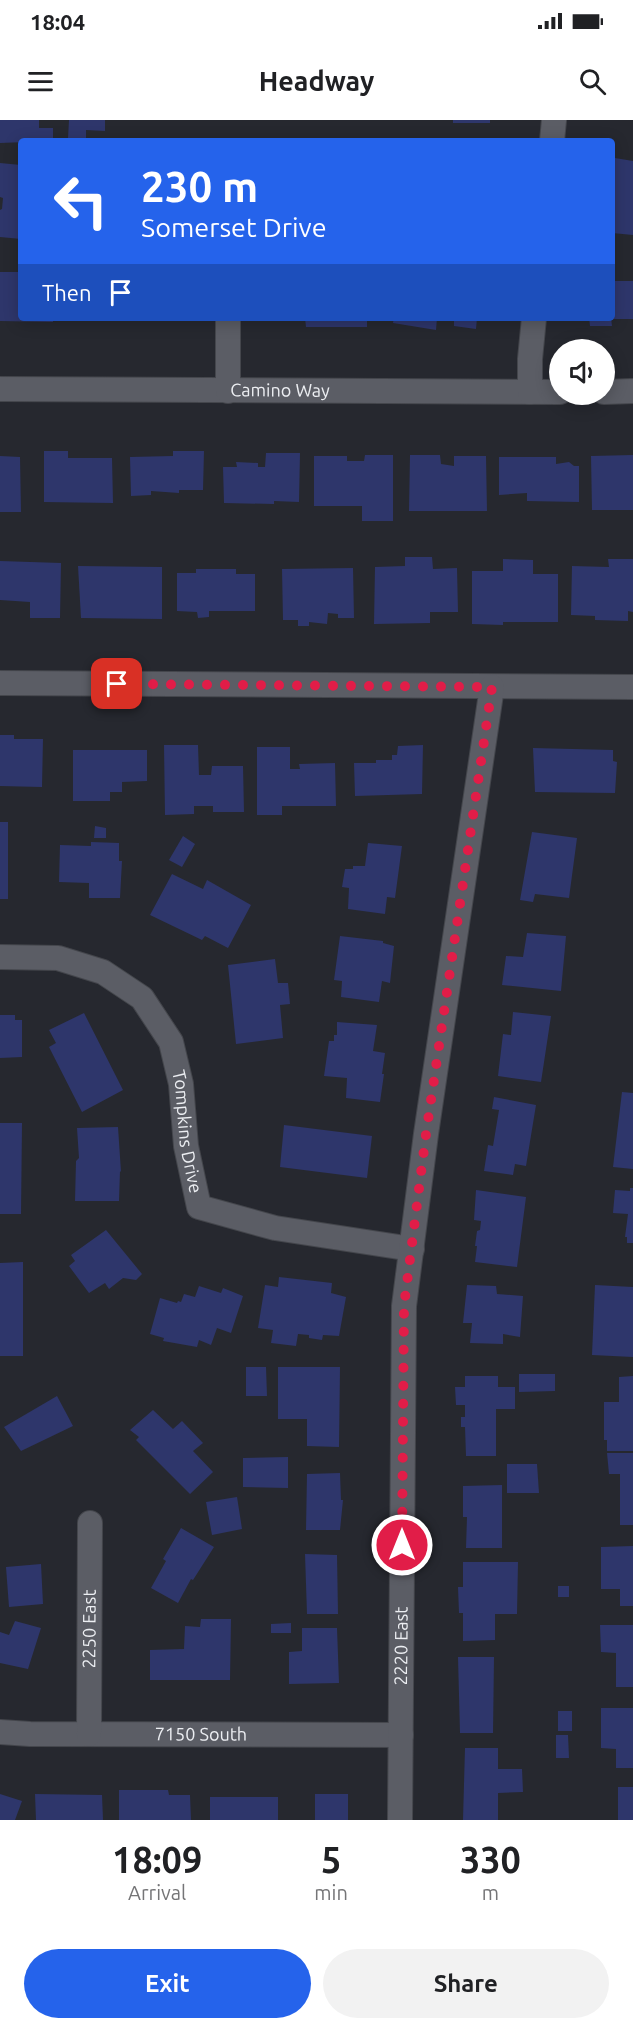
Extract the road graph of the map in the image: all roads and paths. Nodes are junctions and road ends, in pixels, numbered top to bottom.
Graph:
1 (554, 120) edge
2 (552, 138) edge
3 (228, 321) edge
4 (534, 321) edge
5 (0, 388) edge
6 (228, 391) junction
7 (530, 392) junction
8 (549, 392) edge
9 (615, 392) edge
10 (633, 392) edge
11 (0, 683) edge
12 (492, 687) junction
13 (633, 687) edge
14 (0, 957) edge
15 (412, 1248) junction
16 (90, 1523) dead end
17 (1, 1732) edge
18 (89, 1734) junction
19 (401, 1735) junction
20 (400, 1820) edge

1 - 2 street
3 - 6 street
4 - 7 street
5 - 6 street, Camino Way
6 - 7 street, Camino Way
7 - 8 street, Camino Way
9 - 10 street
11 - 12 street
12 - 13 street
12 - 15 street, 2220 East
14 - 15 street, Tompkins Drive
15 - 19 street, 2220 East
16 - 18 street, 2250 East
17 - 18 street, 7150 South
18 - 19 street, 7150 South
19 - 20 street, 2220 East

